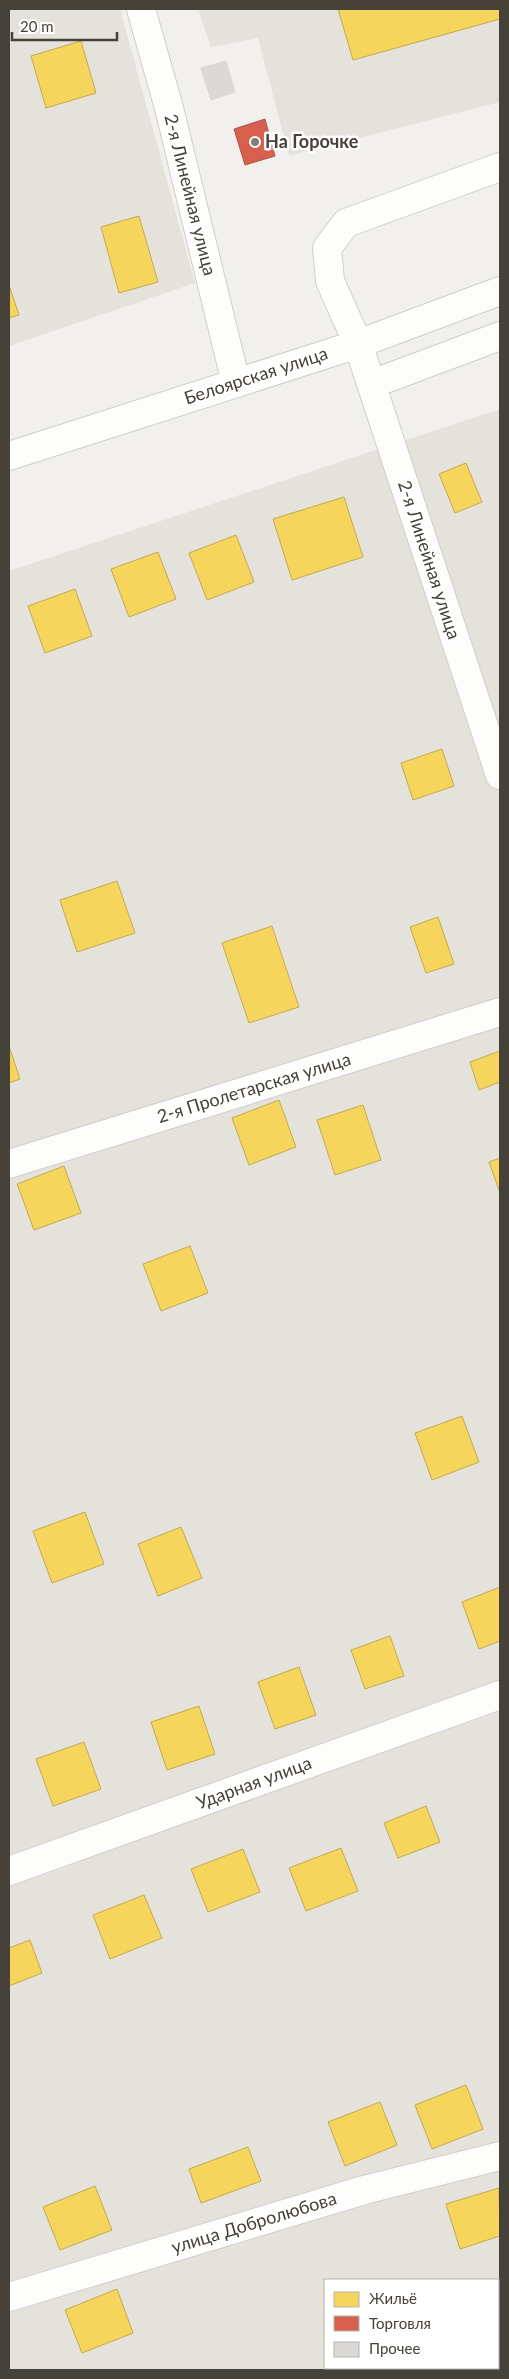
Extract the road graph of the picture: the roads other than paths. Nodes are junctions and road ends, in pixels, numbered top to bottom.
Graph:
1 (141, 9) edge
2 (500, 167) edge
3 (500, 291) edge
4 (500, 336) edge
5 (358, 344) junction
6 (236, 383) junction
7 (372, 384) junction
8 (9, 456) edge
9 (500, 775) edge
10 (500, 1012) edge
11 (9, 1164) edge
12 (500, 1695) edge
13 (9, 1871) edge
14 (500, 2156) edge
15 (9, 2297) edge

1 - 6 street, 2-я Линейная улица
2 - 5 street, 2-я Линейная улица
3 - 5 street, Белоярская улица
4 - 7 street
5 - 6 street, Белоярская улица
5 - 7 street, 2-я Линейная улица
6 - 8 street, Белоярская улица
7 - 9 street, 2-я Линейная улица
10 - 11 street, 2-я Пролетарская улица
12 - 13 street, Ударная улица
14 - 15 street, улица Добролюбова

